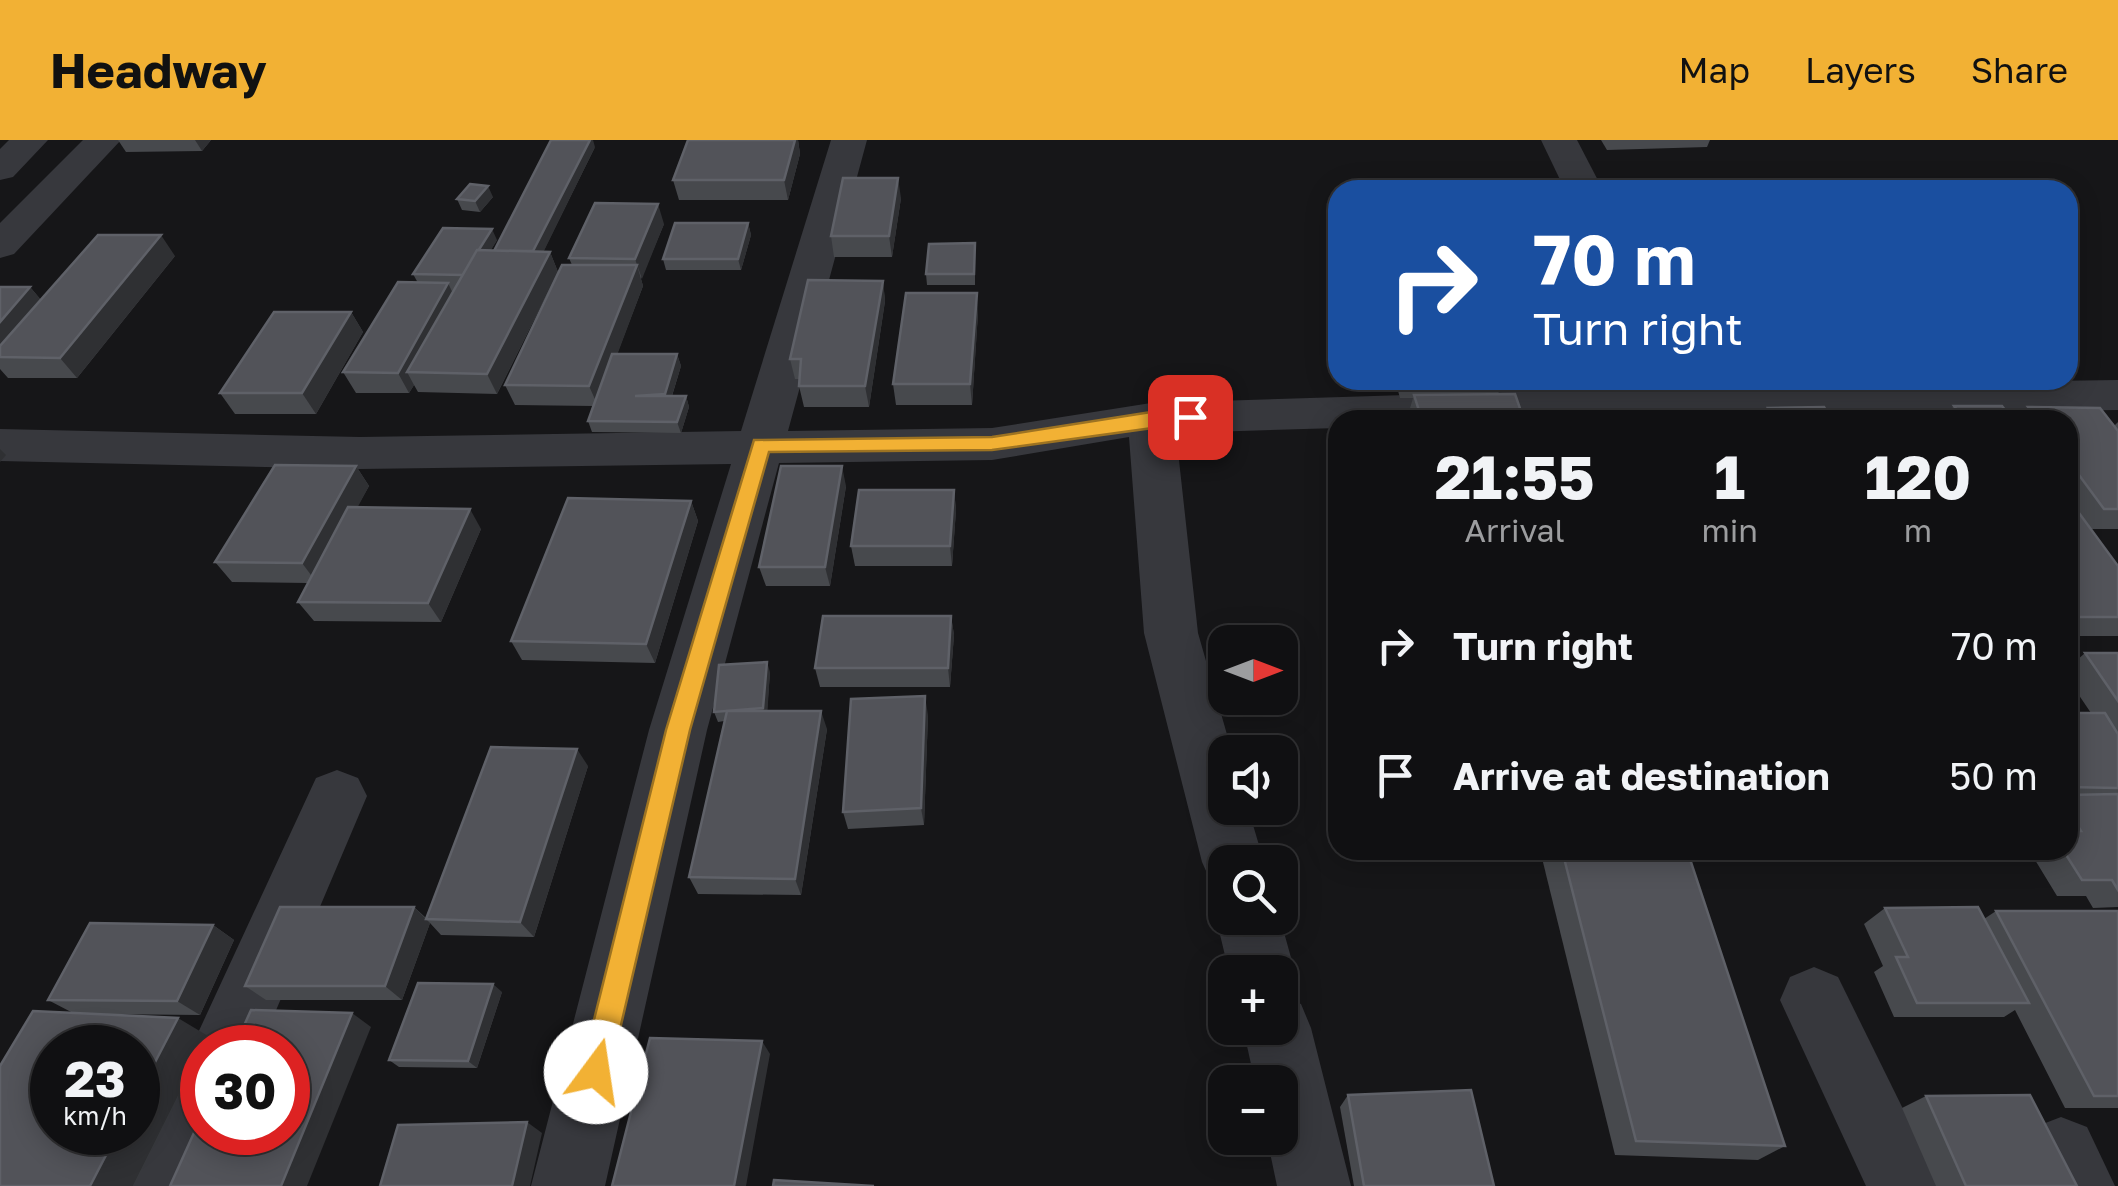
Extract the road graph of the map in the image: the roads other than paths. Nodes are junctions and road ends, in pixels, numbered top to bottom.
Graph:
1 (30, 140) edge
2 (103, 140) edge
3 (849, 140) edge
4 (1559, 140) edge
5 (0, 168) edge
6 (1579, 180) edge
7 (0, 246) edge
8 (1690, 391) edge
9 (2118, 395) edge
10 (1151, 418) junction
11 (0, 445) edge
12 (761, 445) junction
13 (337, 796) dead end
14 (1228, 845) edge
15 (1814, 1000) dead end
16 (236, 1025) edge
17 (1281, 1045) edge
18 (180, 1149) edge
19 (164, 1186) edge
20 (568, 1186) edge
21 (1314, 1186) edge
22 (1904, 1186) edge

1 - 5 street
2 - 7 street
3 - 12 street
4 - 6 street
8 - 9 street
8 - 10 street
10 - 12 street
10 - 14 street
11 - 12 street
12 - 20 street
13 - 16 street
15 - 22 street
17 - 21 street
18 - 19 street

